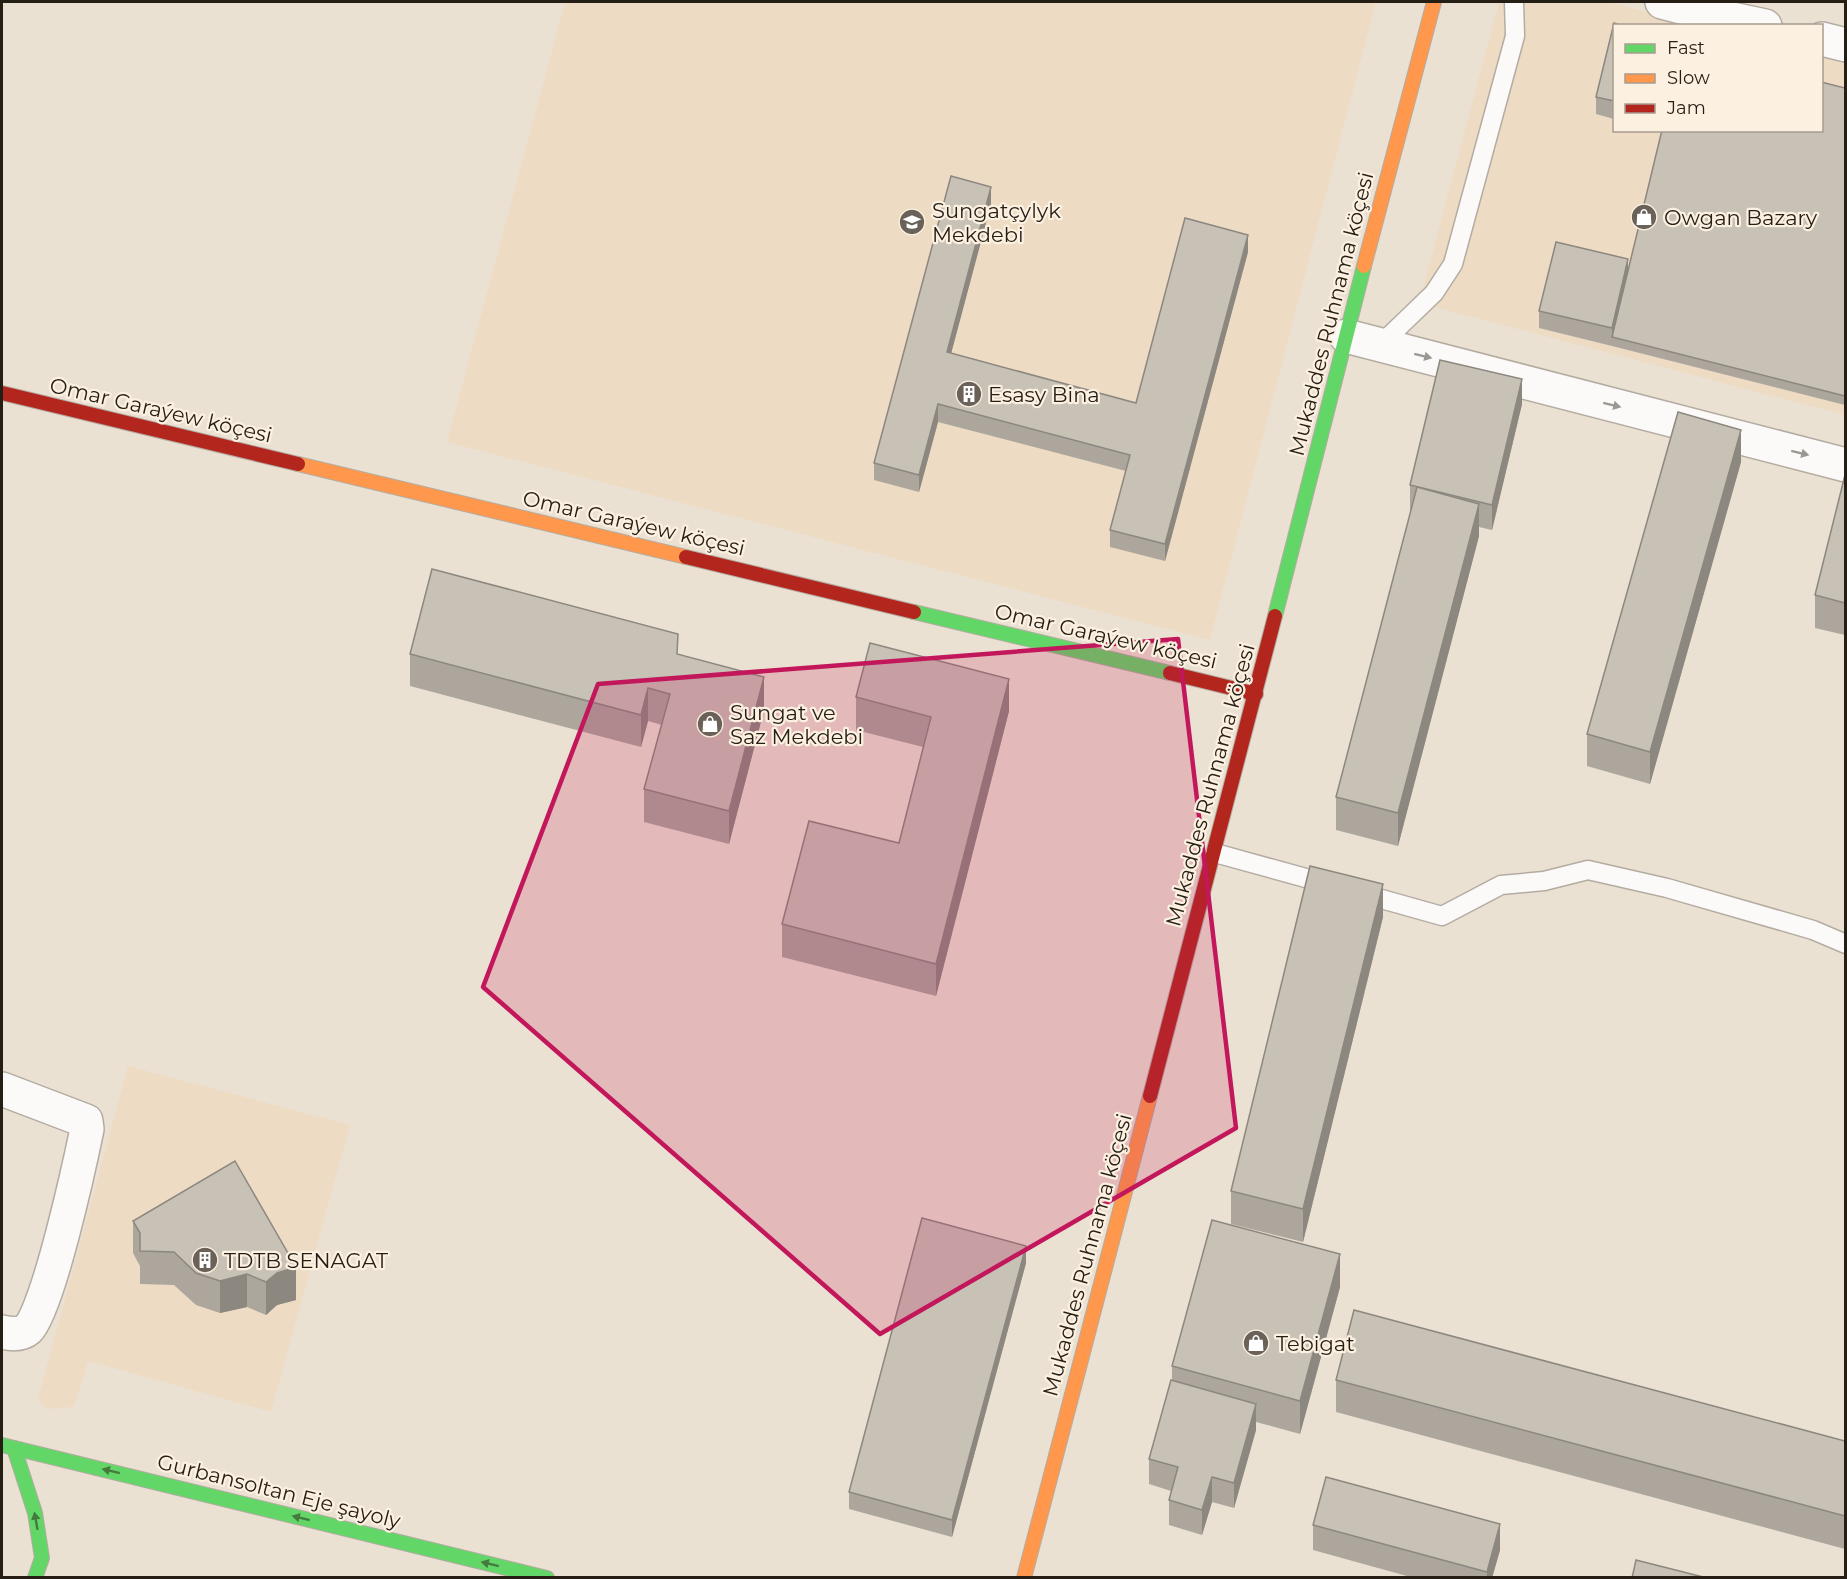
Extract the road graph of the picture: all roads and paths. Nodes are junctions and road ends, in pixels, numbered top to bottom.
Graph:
1 (1434, 2) edge
2 (1514, 2) edge
3 (1662, 2) edge
4 (1705, 7) edge
5 (1759, 24) edge
6 (1823, 40) edge
7 (1845, 45) edge
8 (1346, 336) junction
9 (1380, 345) junction
10 (2, 393) edge
11 (1845, 465) edge
12 (1256, 694) junction
13 (1215, 853) junction
14 (1845, 944) edge
15 (2, 1089) edge
16 (2, 1332) edge
17 (8, 1446) edge
18 (35, 1578) edge
19 (547, 1578) edge
20 (1024, 1578) edge

1 - 8 street, Mukaddes Ruhnama köçesi
2 - 9 lane
3 - 4 street
4 - 5 street
6 - 7 street
8 - 9 street
8 - 12 street, Mukaddes Ruhnama köçesi
9 -> 11 street
10 - 12 street, Omar Garaýew köçesi
12 - 13 street, Mukaddes Ruhnama köçesi
13 - 14 lane
13 - 20 street, Mukaddes Ruhnama köçesi
15 - 16 street
18 -> 17 street
19 -> 17 street, Gurbansoltan Eje şayoly

